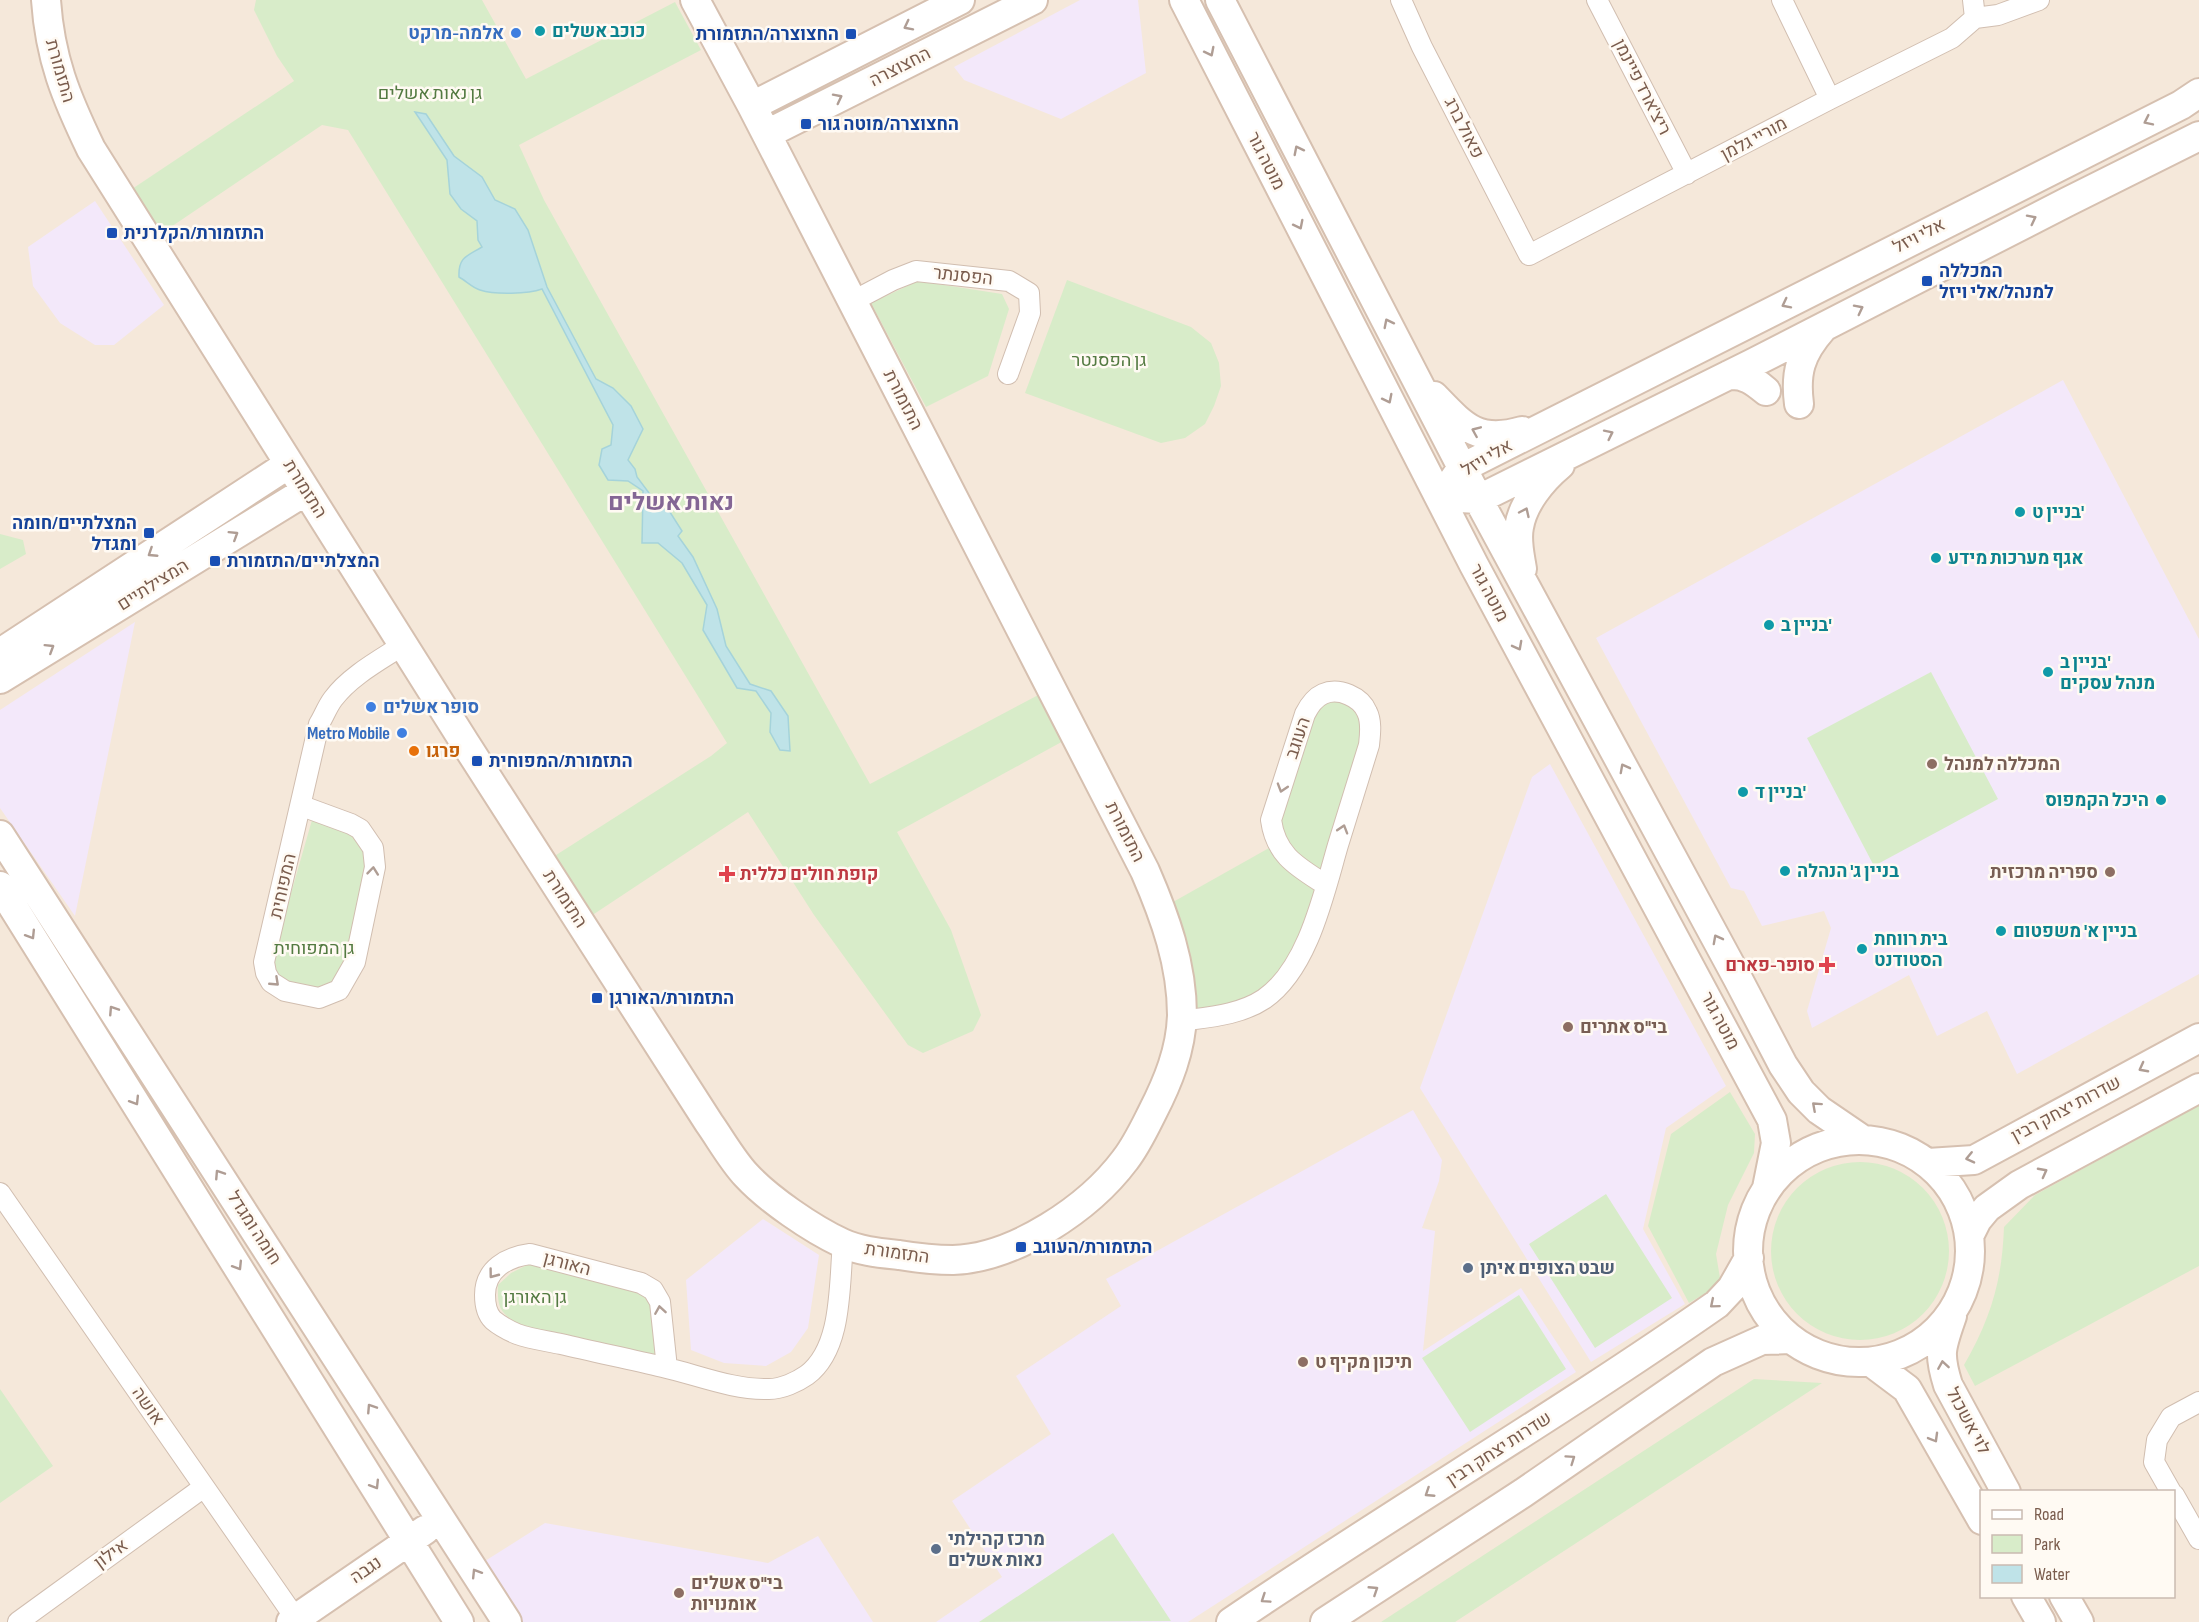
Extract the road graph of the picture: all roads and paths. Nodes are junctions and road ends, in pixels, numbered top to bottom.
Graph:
1 (46, 0) edge
2 (695, 0) edge
3 (960, 0) edge
4 (1033, 0) edge
5 (1220, 0) edge
6 (1401, 0) edge
7 (1597, 0) edge
8 (1782, 0) edge
9 (2039, 0) edge
10 (1184, 1) edge
11 (1974, 9) edge
12 (2199, 93) edge
13 (1830, 99) junction
14 (752, 106) junction
15 (767, 134) junction
16 (2199, 136) edge
17 (1686, 174) junction
18 (1529, 255) joint
19 (853, 301) junction
20 (1824, 327) junction
21 (1008, 374) dead end
22 (1729, 375) junction
23 (1415, 376) junction
24 (1766, 392) dead end
25 (1799, 404) dead end
26 (1553, 422) junction
27 (1580, 448) junction
28 (289, 464) junction
29 (1462, 468) junction
30 (306, 491) junction
31 (1440, 497) junction
32 (1478, 499) junction
33 (1526, 589) junction
34 (403, 645) junction
35 (0, 652) edge
36 (0, 679) edge
37 (302, 806) junction
38 (0, 835) edge
39 (1326, 885) junction
40 (0, 886) edge
41 (1181, 1021) junction
42 (2199, 1038) edge
43 (2199, 1088) edge
44 (1863, 1140) junction
45 (1928, 1163) junction
46 (1767, 1188) junction
47 (0, 1193) edge
48 (1969, 1236) junction
49 (843, 1243) junction
50 (1749, 1258) junction
51 (1953, 1312) junction
52 (1791, 1339) junction
53 (1871, 1362) junction
54 (667, 1368) junction
55 (2199, 1402) edge
56 (204, 1487) junction
57 (2005, 1490) edge
58 (2170, 1490) edge
59 (2175, 1498) edge
60 (1980, 1517) edge
61 (442, 1519) junction
62 (2199, 1539) edge
63 (410, 1541) junction
64 (2027, 1598) edge
65 (2065, 1598) edge
66 (293, 1620) edge
67 (18, 1622) edge
68 (459, 1622) edge
69 (507, 1622) edge
70 (1231, 1622) edge
71 (1325, 1622) edge
72 (2041, 1622) edge
73 (2079, 1622) edge

1 - 28 street, התזמורת
2 - 14 street, התזמורת
3 -> 14 street, החצוצרה
15 -> 4 street, החצוצרה
23 -> 5 street, מוטה גור
6 - 18 street, פאול ברג
7 - 17 street, ריצ'ארד פיינמן
8 - 13 street
9 - 11 street
10 -> 31 street, מוטה גור
11 - 13 street, מוריי גלמן
12 -> 26 street, אלי ויזל
13 - 17 street, מוריי גלמן
14 - 15 street, התזמורת
15 - 19 street, התזמורת
20 -> 16 street, אלי ויזל
17 - 18 street, מוריי גלמן
19 - 21 street, הפסנתר
19 - 41 street, התזמורת
20 - 22 street, אלי ויזל
20 - 25 street
22 - 24 street
27 -> 22 street, אלי ויזל
26 -> 23 street
23 - 29 street, מוטה גור
26 - 29 street, אלי ויזל
27 - 32 street, אלי ויזל
33 -> 27 street
28 - 30 street, התזמורת
28 -> 35 street, המצילתיים
29 - 31 street, אלי ויזל
29 - 32 street, מוטה גור
30 - 34 street, התזמורת
36 -> 30 street, המצילתיים
31 - 32 street, אלי ויזל
31 -> 46 street, מוטה גור
32 - 33 street, מוטה גור
44 -> 33 street, מוטה גור
34 - 37 street, המפוחית
34 - 49 street, התזמורת
37 -> 37 street, המפוחית
61 -> 38 street, חומה ומגדל
39 -> 39 street, העוגב
39 - 41 street, העוגב
40 -> 63 street, חומה ומגדל
41 - 49 street, התזמורת
42 -> 45 street, שדרות יצחק רבין
48 -> 43 street
44 - 45 street
44 - 46 street
45 - 48 street
46 - 50 street
47 - 56 street, אושה
48 - 51 street
49 - 54 street, האורגן
50 - 52 street
50 -> 70 street, שדרות יצחק רבין
51 - 53 street
57 -> 51 street, לוי אשכול
52 - 53 street
71 -> 52 street
53 -> 60 street, לוי אשכול
54 -> 54 street, האורגן
55 - 58 street
56 - 66 street, אושה
56 - 67 street, אילון
59 - 62 street
61 - 63 street, נגבה
69 -> 61 street, חומה ומגדל
63 - 66 street, נגבה
63 - 68 street, חומה ומגדל
64 - 72 street
65 - 73 street

